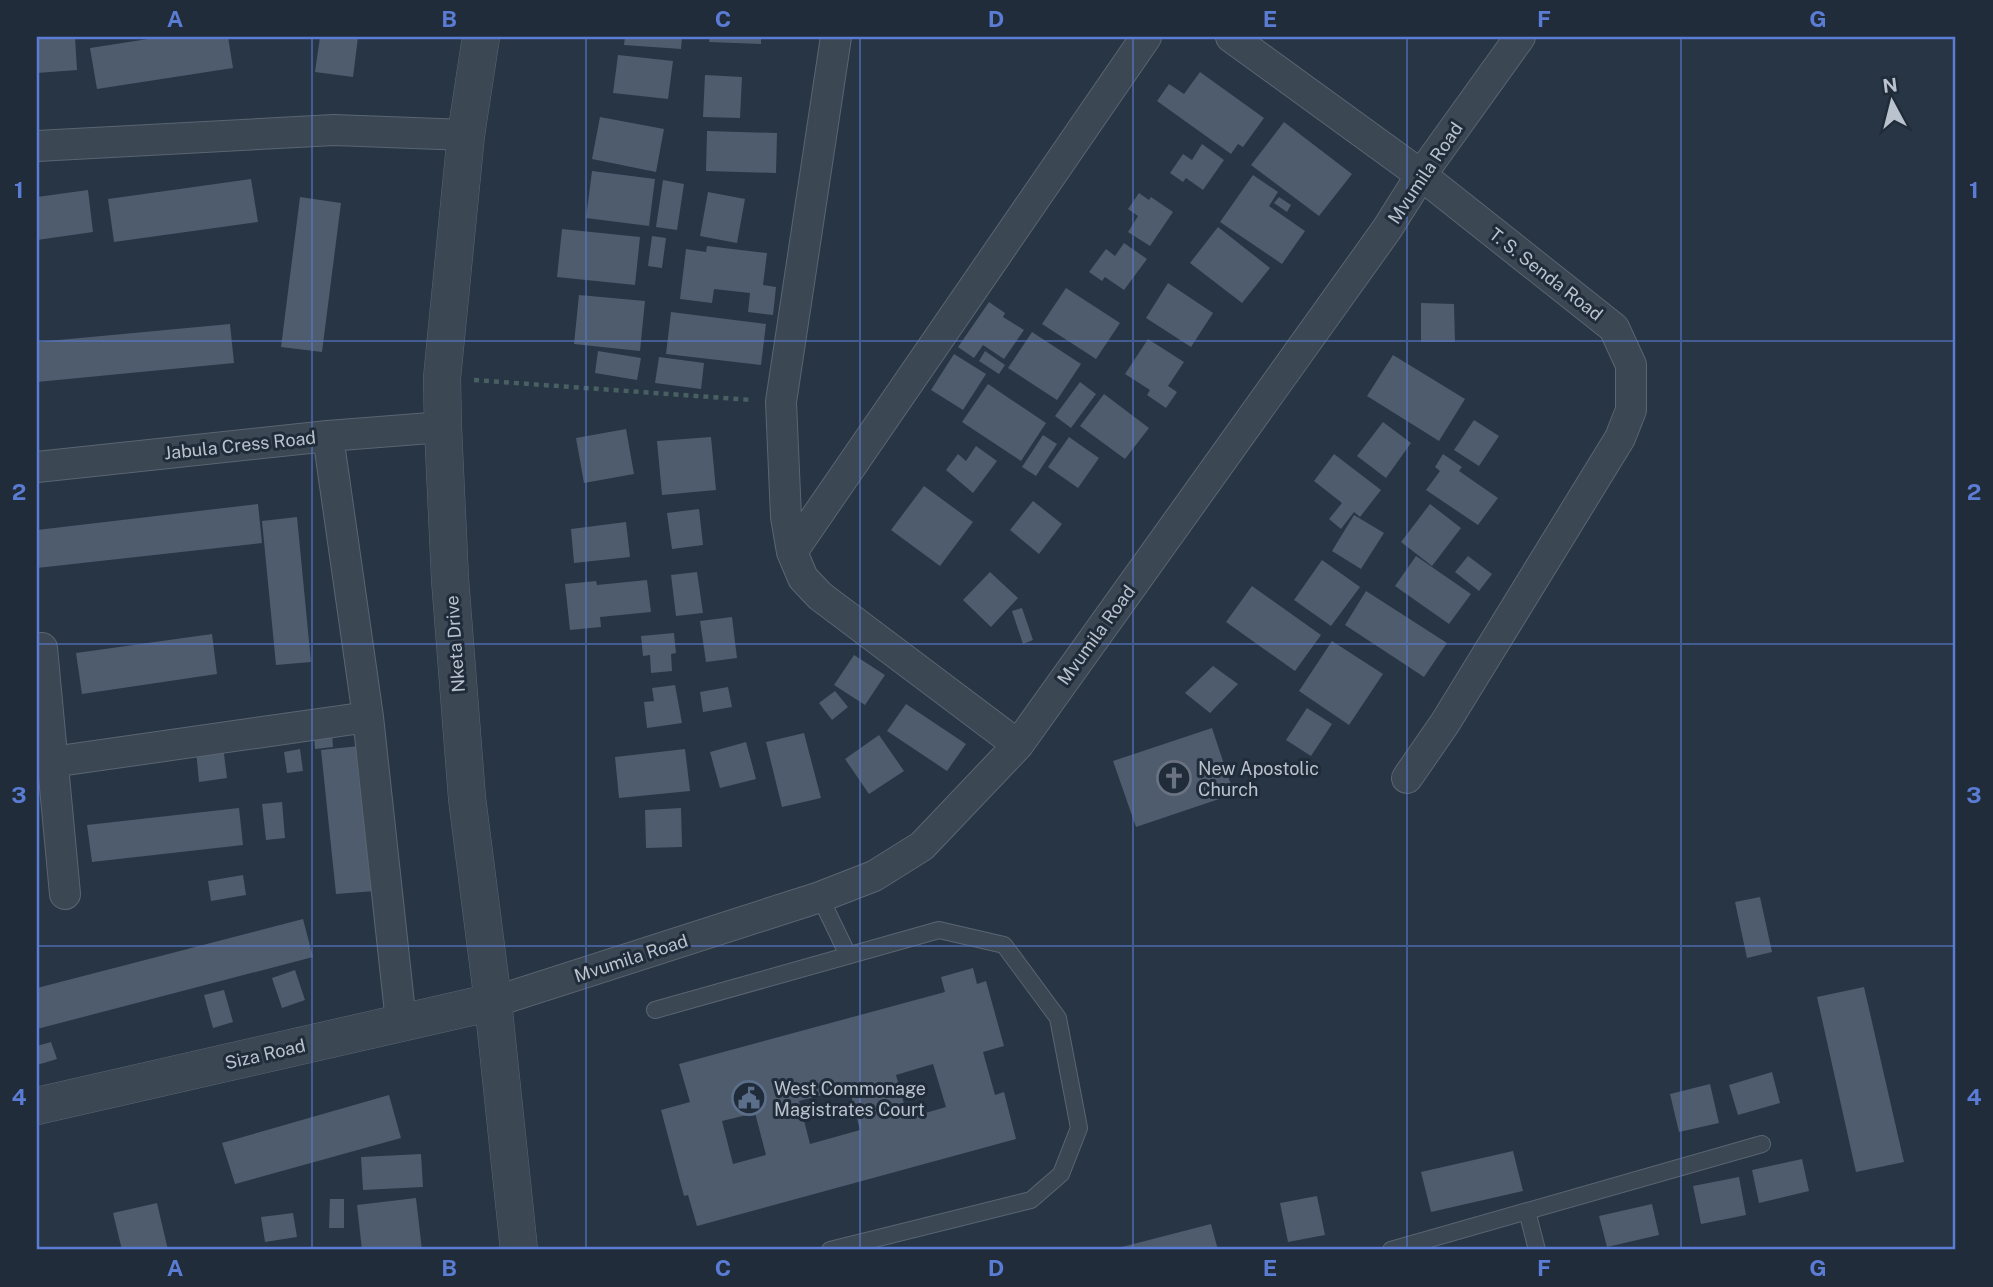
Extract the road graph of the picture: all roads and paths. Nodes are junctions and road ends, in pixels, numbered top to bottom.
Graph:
1 (481, 37) edge
2 (836, 37) edge
3 (1146, 37) edge
4 (1231, 37) edge
5 (1520, 37) edge
6 (466, 135) junction
7 (37, 146) edge
8 (1421, 175) junction
9 (442, 378) junction
10 (781, 402) junction
11 (443, 427) junction
12 (328, 436) junction
13 (37, 467) edge
14 (792, 552) junction
15 (42, 648) dead end
16 (368, 717) junction
17 (1018, 745) junction
18 (52, 762) junction
19 (1407, 778) dead end
20 (65, 894) dead end
21 (820, 897) junction
22 (848, 955) junction
23 (493, 1002) junction
24 (655, 1010) dead end
25 (401, 1022) junction
26 (37, 1106) edge
27 (1762, 1144) dead end
28 (1527, 1210) junction
29 (519, 1250) edge
30 (830, 1250) edge
31 (1391, 1250) edge
32 (1537, 1250) edge

1 - 6 street, Nketa Drive
2 - 10 street
3 - 14 street
4 - 8 street, T. S. Senda Road
5 - 8 street, Mvumila Road
6 - 7 street
6 - 9 street, Nketa Drive
8 - 17 street, Mvumila Road
8 - 19 street, T. S. Senda Road
9 - 10 path
9 - 11 street, Nketa Drive
10 - 14 street
11 - 12 street, Jabula Cress Road
11 - 23 street, Nketa Drive
12 - 13 street, Jabula Cress Road
12 - 16 street
14 - 17 street
15 - 18 street
16 - 18 street
16 - 25 street
17 - 21 street, Mvumila Road
18 - 20 street
21 - 22 lane
21 - 23 street, Mvumila Road
22 - 24 lane
22 - 30 lane
23 - 25 street, Siza Road
23 - 29 street, Nketa Drive
25 - 26 street, Siza Road
27 - 28 lane
28 - 31 lane
28 - 32 lane

